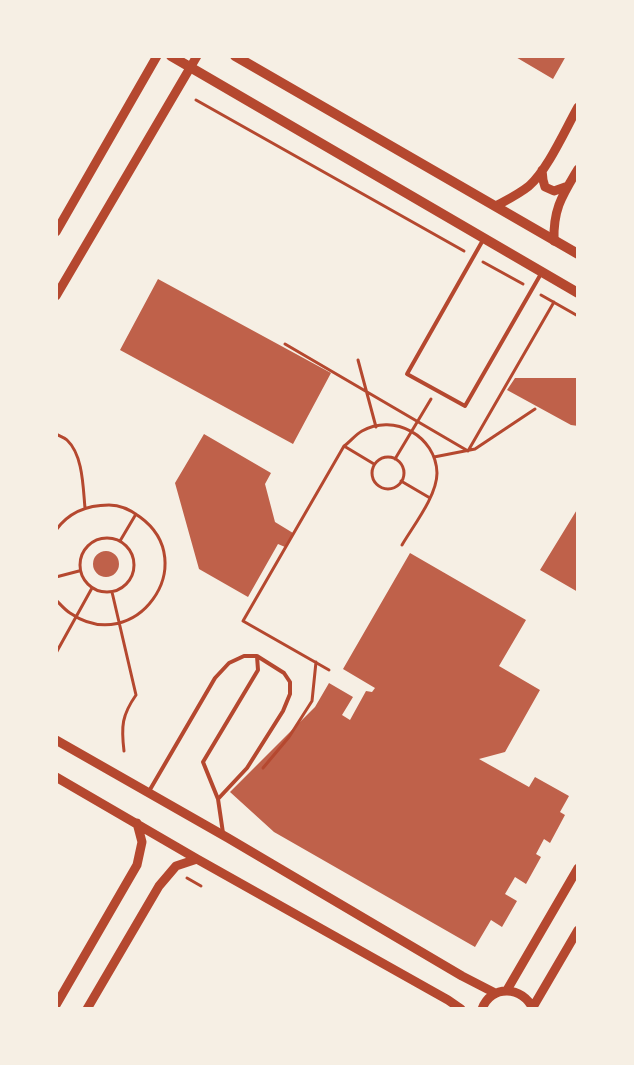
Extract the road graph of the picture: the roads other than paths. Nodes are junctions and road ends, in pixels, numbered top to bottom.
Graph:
1 (157, 56) edge
2 (171, 56) edge
3 (197, 56) edge
4 (235, 56) edge
5 (191, 68) junction
6 (578, 107) edge
7 (578, 169) edge
8 (542, 170) junction
9 (569, 186) junction
10 (496, 206) junction
11 (56, 232) edge
12 (483, 239) junction
13 (554, 241) junction
14 (578, 254) edge
15 (542, 272) junction
16 (578, 293) edge
17 (56, 296) edge
18 (257, 656) junction
19 (56, 740) edge
20 (56, 777) edge
21 (148, 792) junction
22 (218, 799) junction
23 (137, 823) junction
24 (223, 835) junction
25 (197, 859) junction
26 (578, 868) edge
27 (578, 930) edge
28 (507, 990) junction
29 (495, 993) junction
30 (56, 1005) edge
31 (533, 1008) edge
32 (87, 1009) edge
33 (461, 1009) edge
34 (482, 1009) edge

1 - 11 street
2 - 5 main road
3 - 5 street
4 - 10 main road
5 - 12 main road
5 - 17 street
6 - 8 street
7 - 9 street
8 - 9 street
8 - 10 street
9 - 13 street
10 - 13 main road
12 - 15 main road
12 - 15 lane
13 - 14 main road
15 - 16 main road
18 - 21 lane
18 - 22 lane
18 - 22 lane
19 - 21 street
20 - 23 street
21 - 24 street
22 - 24 lane
23 - 25 street
23 - 30 street
24 - 29 street
25 - 32 street
25 - 33 street
26 - 28 street
27 - 31 street
28 - 29 street
28 - 31 street
29 - 34 street

